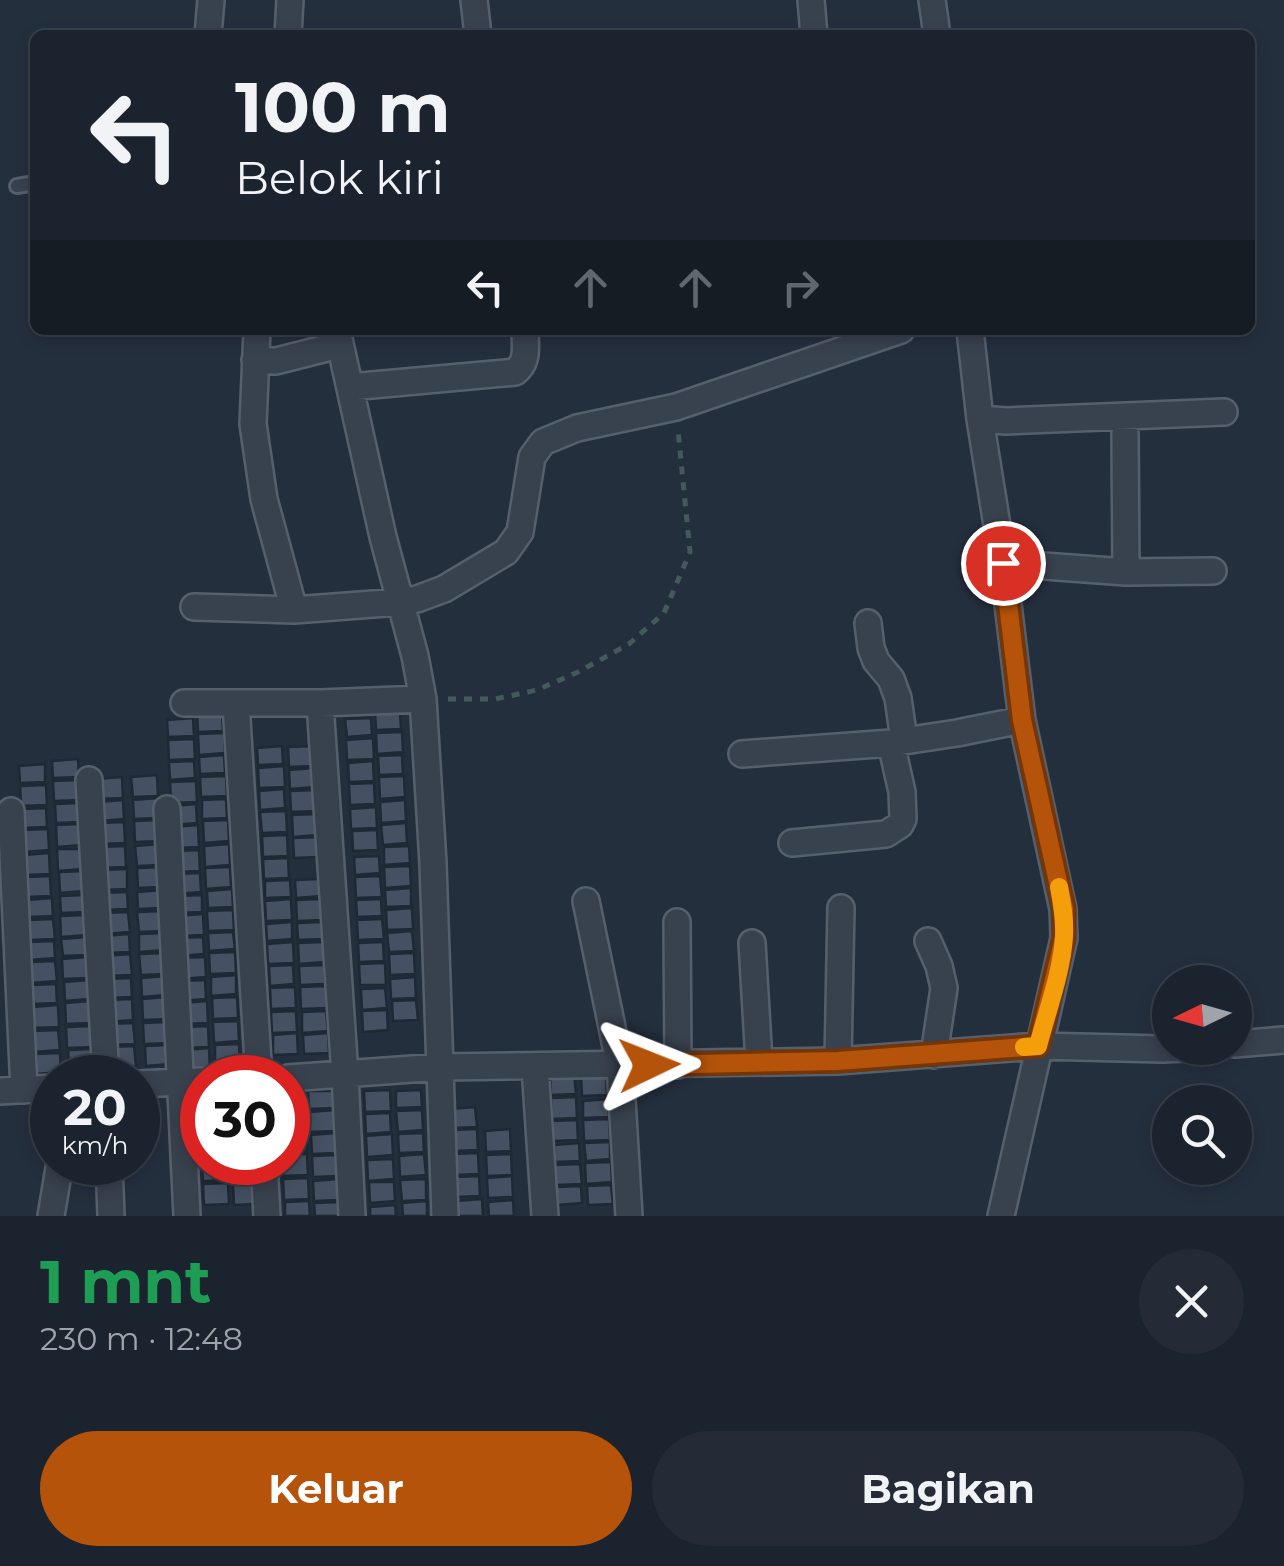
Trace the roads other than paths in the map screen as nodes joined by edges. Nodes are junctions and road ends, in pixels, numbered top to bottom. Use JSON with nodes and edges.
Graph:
{"nodes":[{"id":1,"x":211,"y":0,"type":"edge"},
{"id":2,"x":290,"y":0,"type":"edge"},
{"id":3,"x":474,"y":0,"type":"edge"},
{"id":4,"x":811,"y":0,"type":"edge"},
{"id":5,"x":932,"y":0,"type":"edge"},
{"id":6,"x":208,"y":30,"type":"edge"},
{"id":7,"x":288,"y":30,"type":"edge"},
{"id":8,"x":477,"y":30,"type":"edge"},
{"id":9,"x":814,"y":30,"type":"edge"},
{"id":10,"x":936,"y":30,"type":"edge"},
{"id":11,"x":30,"y":184,"type":"edge"},
{"id":12,"x":17,"y":186,"type":"dead end"},
{"id":13,"x":256,"y":335,"type":"edge"},
{"id":14,"x":525,"y":335,"type":"edge"},
{"id":15,"x":886,"y":335,"type":"edge"},
{"id":16,"x":971,"y":335,"type":"edge"},
{"id":17,"x":338,"y":337,"type":"edge"},
{"id":18,"x":255,"y":360,"type":"junction"},
{"id":19,"x":350,"y":387,"type":"junction"},
{"id":20,"x":1224,"y":412,"type":"dead end"},
{"id":21,"x":980,"y":419,"type":"junction"},
{"id":22,"x":1125,"y":434,"type":"dead end"},
{"id":23,"x":1003,"y":563,"type":"junction"},
{"id":24,"x":1126,"y":572,"type":"junction"},
{"id":25,"x":1213,"y":572,"type":"dead end"},
{"id":26,"x":400,"y":602,"type":"junction"},
{"id":27,"x":194,"y":607,"type":"dead end"},
{"id":28,"x":294,"y":610,"type":"junction"},
{"id":29,"x":868,"y":623,"type":"dead end"},
{"id":30,"x":422,"y":699,"type":"junction"},
{"id":31,"x":320,"y":702,"type":"junction"},
{"id":32,"x":184,"y":703,"type":"dead end"},
{"id":33,"x":236,"y":703,"type":"junction"},
{"id":34,"x":1022,"y":720,"type":"junction"},
{"id":35,"x":897,"y":741,"type":"junction"},
{"id":36,"x":742,"y":754,"type":"dead end"},
{"id":37,"x":89,"y":780,"type":"dead end"},
{"id":38,"x":167,"y":809,"type":"dead end"},
{"id":39,"x":11,"y":811,"type":"dead end"},
{"id":40,"x":792,"y":843,"type":"dead end"},
{"id":41,"x":586,"y":901,"type":"dead end"},
{"id":42,"x":841,"y":908,"type":"dead end"},
{"id":43,"x":677,"y":922,"type":"dead end"},
{"id":44,"x":928,"y":941,"type":"dead end"},
{"id":45,"x":752,"y":943,"type":"dead end"},
{"id":46,"x":1284,"y":1040,"type":"edge"},
{"id":47,"x":1252,"y":1043,"type":"edge"},
{"id":48,"x":1038,"y":1046,"type":"junction"},
{"id":49,"x":1152,"y":1049,"type":"edge"},
{"id":50,"x":934,"y":1054,"type":"junction"},
{"id":51,"x":105,"y":1055,"type":"edge"},
{"id":52,"x":189,"y":1055,"type":"edge"},
{"id":53,"x":258,"y":1055,"type":"edge"},
{"id":54,"x":838,"y":1061,"type":"junction"},
{"id":55,"x":759,"y":1062,"type":"junction"},
{"id":56,"x":678,"y":1064,"type":"junction"},
{"id":57,"x":620,"y":1066,"type":"junction"},
{"id":58,"x":440,"y":1067,"type":"junction"},
{"id":59,"x":535,"y":1067,"type":"junction"},
{"id":60,"x":345,"y":1076,"type":"junction"},
{"id":61,"x":310,"y":1077,"type":"edge"},
{"id":62,"x":12,"y":1091,"type":"edge"},
{"id":63,"x":56,"y":1185,"type":"edge"},
{"id":64,"x":110,"y":1185,"type":"edge"},
{"id":65,"x":188,"y":1185,"type":"edge"},
{"id":66,"x":266,"y":1185,"type":"edge"},
{"id":67,"x":51,"y":1216,"type":"edge"},
{"id":68,"x":111,"y":1216,"type":"edge"},
{"id":69,"x":187,"y":1216,"type":"edge"},
{"id":70,"x":268,"y":1216,"type":"edge"},
{"id":71,"x":352,"y":1216,"type":"edge"},
{"id":72,"x":446,"y":1216,"type":"edge"},
{"id":73,"x":545,"y":1216,"type":"edge"},
{"id":74,"x":629,"y":1216,"type":"edge"},
{"id":75,"x":1001,"y":1216,"type":"edge"}],
"edges":[{"from":1,"to":6,"type":"street"},
{"from":2,"to":7,"type":"street"},
{"from":3,"to":8,"type":"street"},
{"from":4,"to":9,"type":"street"},
{"from":5,"to":10,"type":"street"},
{"from":11,"to":12,"type":"lane"},
{"from":13,"to":18,"type":"street"},
{"from":14,"to":19,"type":"street"},
{"from":15,"to":26,"type":"street"},
{"from":16,"to":21,"type":"street"},
{"from":17,"to":18,"type":"street"},
{"from":17,"to":19,"type":"street"},
{"from":18,"to":28,"type":"street"},
{"from":19,"to":26,"type":"street"},
{"from":20,"to":21,"type":"street"},
{"from":21,"to":23,"type":"street"},
{"from":22,"to":24,"type":"street"},
{"from":23,"to":24,"type":"street"},
{"from":23,"to":34,"type":"street"},
{"from":24,"to":25,"type":"street"},
{"from":26,"to":28,"type":"street"},
{"from":26,"to":30,"type":"street"},
{"from":27,"to":28,"type":"street"},
{"from":29,"to":35,"type":"street"},
{"from":30,"to":31,"type":"street"},
{"from":30,"to":58,"type":"street"},
{"from":31,"to":33,"type":"street"},
{"from":31,"to":60,"type":"street"},
{"from":32,"to":33,"type":"street"},
{"from":33,"to":53,"type":"street"},
{"from":34,"to":35,"type":"street"},
{"from":34,"to":48,"type":"street"},
{"from":35,"to":36,"type":"street"},
{"from":35,"to":40,"type":"street"},
{"from":37,"to":51,"type":"street"},
{"from":38,"to":52,"type":"street"},
{"from":39,"to":62,"type":"street"},
{"from":41,"to":57,"type":"street"},
{"from":42,"to":54,"type":"street"},
{"from":43,"to":56,"type":"street"},
{"from":44,"to":50,"type":"street"},
{"from":45,"to":55,"type":"street"},
{"from":46,"to":47,"type":"street"},
{"from":48,"to":49,"type":"street"},
{"from":48,"to":50,"type":"street"},
{"from":48,"to":75,"type":"street"},
{"from":50,"to":54,"type":"street"},
{"from":54,"to":55,"type":"street"},
{"from":55,"to":56,"type":"street"},
{"from":56,"to":57,"type":"street"},
{"from":57,"to":59,"type":"street"},
{"from":57,"to":74,"type":"street"},
{"from":58,"to":59,"type":"street"},
{"from":58,"to":60,"type":"street"},
{"from":58,"to":72,"type":"street"},
{"from":59,"to":73,"type":"street"},
{"from":60,"to":61,"type":"street"},
{"from":60,"to":71,"type":"street"},
{"from":63,"to":67,"type":"street"},
{"from":64,"to":68,"type":"street"},
{"from":65,"to":69,"type":"street"},
{"from":66,"to":70,"type":"street"}]}
